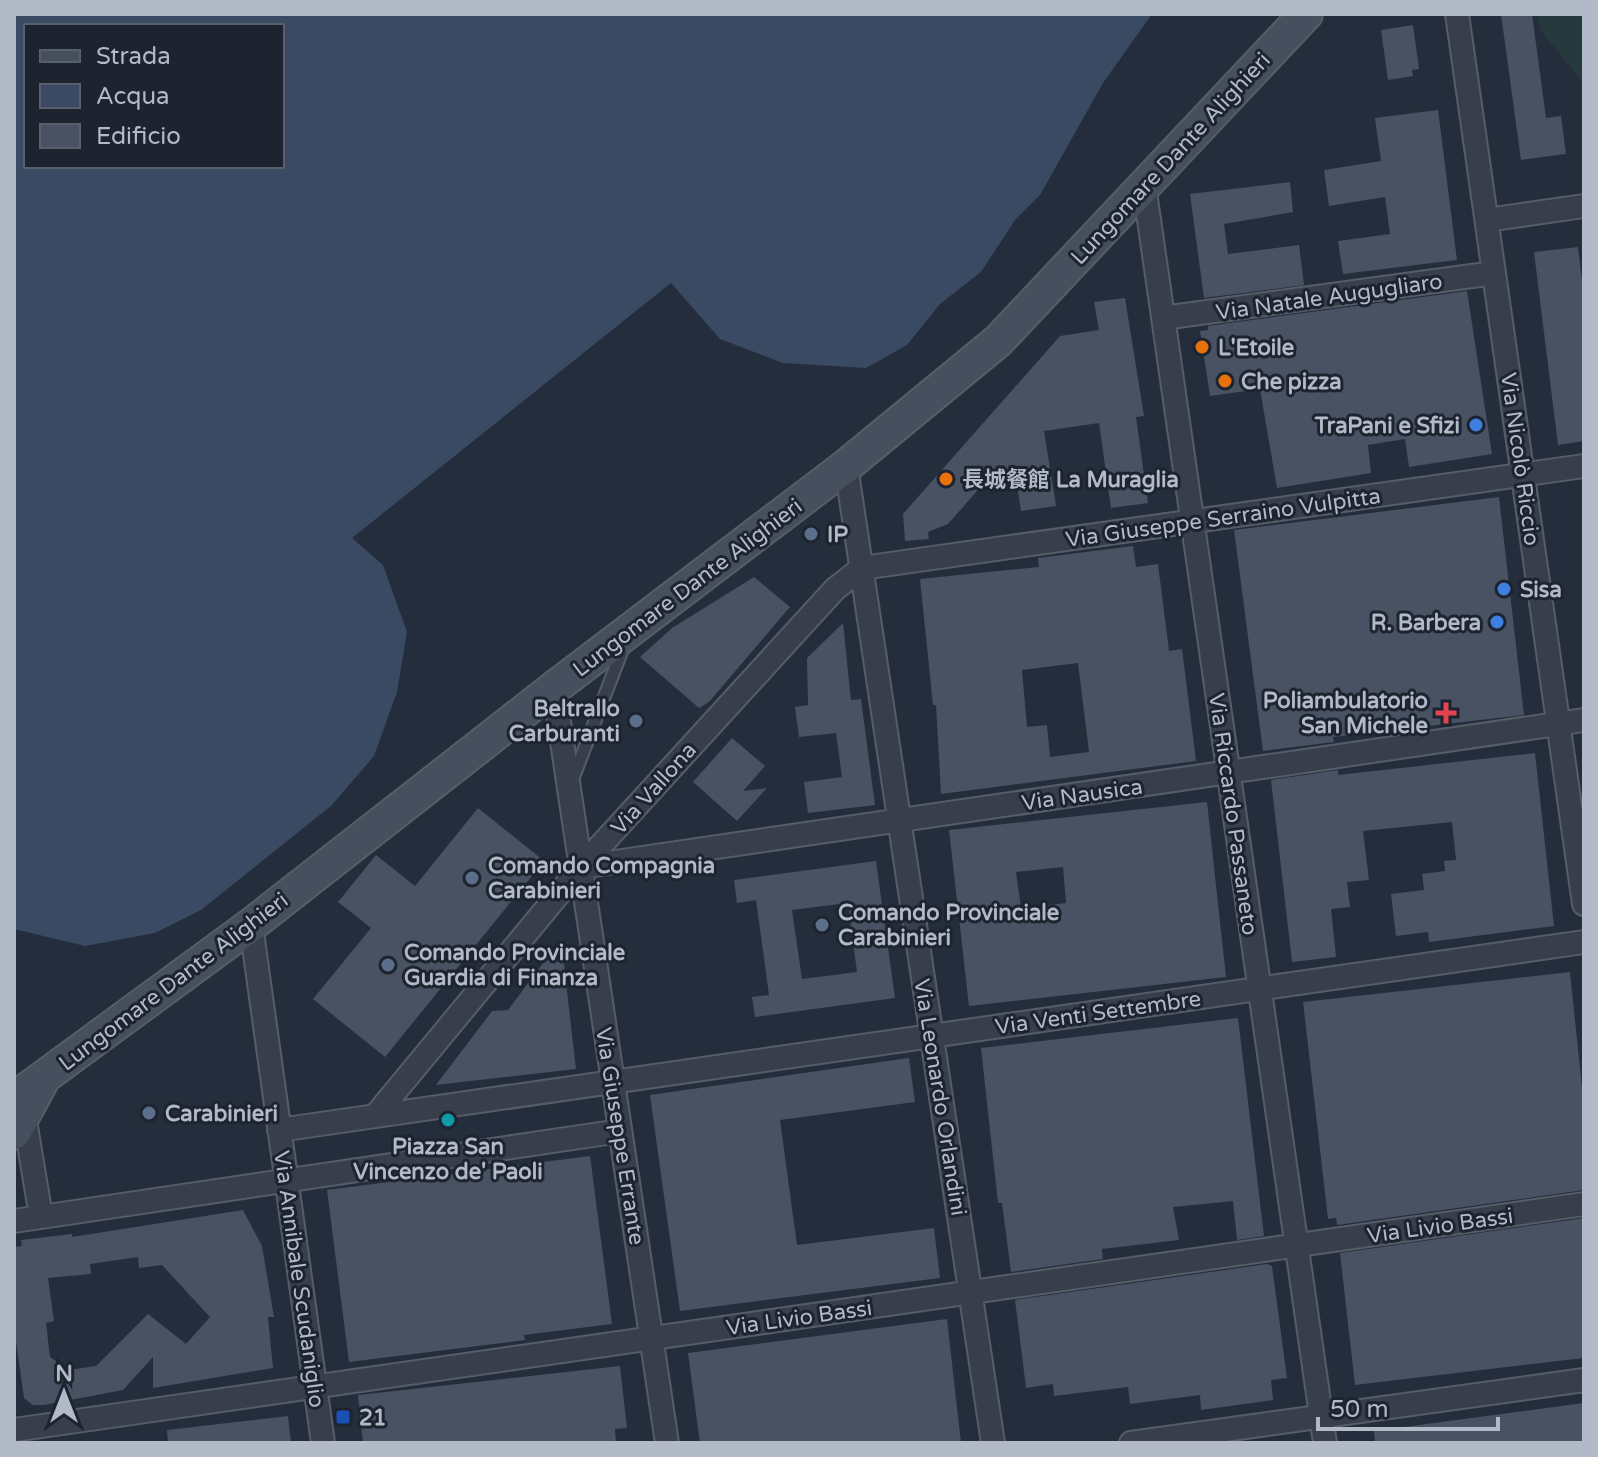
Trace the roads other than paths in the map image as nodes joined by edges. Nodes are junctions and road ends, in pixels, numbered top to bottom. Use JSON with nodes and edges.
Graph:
{"nodes":[{"id":1,"x":1306,"y":14,"type":"edge"},
{"id":2,"x":1457,"y":14,"type":"edge"},
{"id":3,"x":1144,"y":185,"type":"junction"},
{"id":4,"x":1583,"y":211,"type":"edge"},
{"id":5,"x":1487,"y":220,"type":"junction"},
{"id":6,"x":1494,"y":273,"type":"junction"},
{"id":7,"x":1163,"y":318,"type":"junction"},
{"id":8,"x":846,"y":466,"type":"junction"},
{"id":9,"x":1584,"y":466,"type":"edge"},
{"id":10,"x":1523,"y":474,"type":"junction"},
{"id":11,"x":1192,"y":521,"type":"junction"},
{"id":12,"x":862,"y":568,"type":"junction"},
{"id":13,"x":630,"y":630,"type":"junction"},
{"id":14,"x":554,"y":688,"type":"junction"},
{"id":15,"x":1584,"y":720,"type":"edge"},
{"id":16,"x":1558,"y":724,"type":"junction"},
{"id":17,"x":1228,"y":772,"type":"junction"},
{"id":18,"x":569,"y":789,"type":"junction"},
{"id":19,"x":900,"y":820,"type":"junction"},
{"id":20,"x":581,"y":867,"type":"junction"},
{"id":21,"x":1584,"y":904,"type":"edge"},
{"id":22,"x":251,"y":925,"type":"junction"},
{"id":23,"x":1584,"y":942,"type":"edge"},
{"id":24,"x":1259,"y":989,"type":"junction"},
{"id":25,"x":932,"y":1036,"type":"junction"},
{"id":26,"x":613,"y":1081,"type":"junction"},
{"id":27,"x":17,"y":1115,"type":"edge"},
{"id":28,"x":375,"y":1116,"type":"junction"},
{"id":29,"x":279,"y":1130,"type":"junction"},
{"id":30,"x":620,"y":1131,"type":"junction"},
{"id":31,"x":287,"y":1181,"type":"junction"},
{"id":32,"x":1584,"y":1204,"type":"edge"},
{"id":33,"x":41,"y":1217,"type":"junction"},
{"id":34,"x":14,"y":1221,"type":"edge"},
{"id":35,"x":1296,"y":1246,"type":"junction"},
{"id":36,"x":971,"y":1293,"type":"junction"},
{"id":37,"x":651,"y":1339,"type":"junction"},
{"id":38,"x":1584,"y":1380,"type":"edge"},
{"id":39,"x":315,"y":1387,"type":"junction"},
{"id":40,"x":1321,"y":1417,"type":"junction"},
{"id":41,"x":14,"y":1430,"type":"edge"},
{"id":42,"x":323,"y":1443,"type":"edge"},
{"id":43,"x":667,"y":1443,"type":"edge"},
{"id":44,"x":993,"y":1443,"type":"edge"},
{"id":45,"x":1131,"y":1443,"type":"edge"},
{"id":46,"x":1325,"y":1443,"type":"edge"}],
"edges":[{"from":1,"to":3,"type":"main road","name":"Lungomare Dante Alighieri"},
{"from":2,"to":5,"type":"street","name":"Via Nicolò Riccio"},
{"from":3,"to":7,"type":"street","name":"Via Riccardo Passaneto"},
{"from":3,"to":8,"type":"main road","name":"Lungomare Dante Alighieri"},
{"from":4,"to":5,"type":"street"},
{"from":5,"to":6,"type":"street","name":"Via Nicolò Riccio"},
{"from":6,"to":7,"type":"street","name":"Via Natale Augugliaro"},
{"from":6,"to":10,"type":"street","name":"Via Nicolò Riccio"},
{"from":7,"to":11,"type":"street","name":"Via Riccardo Passaneto"},
{"from":8,"to":12,"type":"street","name":"Via Leonardo Orlandini"},
{"from":8,"to":13,"type":"main road","name":"Lungomare Dante Alighieri"},
{"from":9,"to":10,"type":"street","name":"Via Giuseppe Serraino Vulpitta"},
{"from":10,"to":11,"type":"street","name":"Via Giuseppe Serraino Vulpitta"},
{"from":10,"to":16,"type":"street","name":"Via Nicolò Riccio"},
{"from":11,"to":12,"type":"street","name":"Via Giuseppe Serraino Vulpitta"},
{"from":11,"to":17,"type":"street","name":"Via Riccardo Passaneto"},
{"from":12,"to":19,"type":"street","name":"Via Leonardo Orlandini"},
{"from":12,"to":20,"type":"street","name":"Via Vallona"},
{"from":13,"to":14,"type":"main road","name":"Lungomare Dante Alighieri"},
{"from":13,"to":18,"type":"lane"},
{"from":14,"to":18,"type":"street","name":"Via Giuseppe Errante"},
{"from":14,"to":22,"type":"main road","name":"Lungomare Dante Alighieri"},
{"from":15,"to":16,"type":"street","name":"Via Nausica"},
{"from":16,"to":17,"type":"street","name":"Via Nausica"},
{"from":16,"to":21,"type":"street","name":"Via Nicolò Riccio"},
{"from":17,"to":19,"type":"street","name":"Via Nausica"},
{"from":17,"to":24,"type":"street","name":"Via Riccardo Passaneto"},
{"from":18,"to":20,"type":"street","name":"Via Giuseppe Errante"},
{"from":19,"to":20,"type":"street","name":"Via Nausica"},
{"from":19,"to":25,"type":"street","name":"Via Leonardo Orlandini"},
{"from":20,"to":26,"type":"street","name":"Via Giuseppe Errante"},
{"from":20,"to":28,"type":"street","name":"Via Vallona"},
{"from":22,"to":27,"type":"main road","name":"Lungomare Dante Alighieri"},
{"from":22,"to":29,"type":"street","name":"Via Annibale Scudaniglio"},
{"from":23,"to":24,"type":"street","name":"Via Venti Settembre"},
{"from":24,"to":25,"type":"street","name":"Via Venti Settembre"},
{"from":24,"to":35,"type":"street","name":"Via Riccardo Passaneto"},
{"from":25,"to":26,"type":"street","name":"Via Venti Settembre"},
{"from":25,"to":36,"type":"street","name":"Via Leonardo Orlandini"},
{"from":26,"to":28,"type":"street","name":"Via Venti Settembre"},
{"from":26,"to":30,"type":"street","name":"Via Giuseppe Errante"},
{"from":27,"to":33,"type":"street"},
{"from":28,"to":29,"type":"street","name":"Via Venti Settembre"},
{"from":29,"to":31,"type":"street","name":"Via Annibale Scudaniglio"},
{"from":30,"to":31,"type":"street"},
{"from":30,"to":37,"type":"street","name":"Via Giuseppe Errante"},
{"from":31,"to":33,"type":"street"},
{"from":31,"to":39,"type":"street","name":"Via Annibale Scudaniglio"},
{"from":32,"to":35,"type":"street","name":"Via Livio Bassi"},
{"from":33,"to":34,"type":"street"},
{"from":35,"to":36,"type":"street","name":"Via Livio Bassi"},
{"from":35,"to":40,"type":"street","name":"Via Riccardo Passaneto"},
{"from":36,"to":37,"type":"street","name":"Via Livio Bassi"},
{"from":36,"to":44,"type":"street","name":"Via Leonardo Orlandini"},
{"from":37,"to":39,"type":"street","name":"Via Livio Bassi"},
{"from":37,"to":43,"type":"street","name":"Via Giuseppe Errante"},
{"from":38,"to":40,"type":"street"},
{"from":39,"to":41,"type":"street","name":"Via Livio Bassi"},
{"from":39,"to":42,"type":"street","name":"Via Annibale Scudaniglio"},
{"from":40,"to":45,"type":"street"},
{"from":40,"to":46,"type":"street","name":"Via Riccardo Passaneto"}]}
